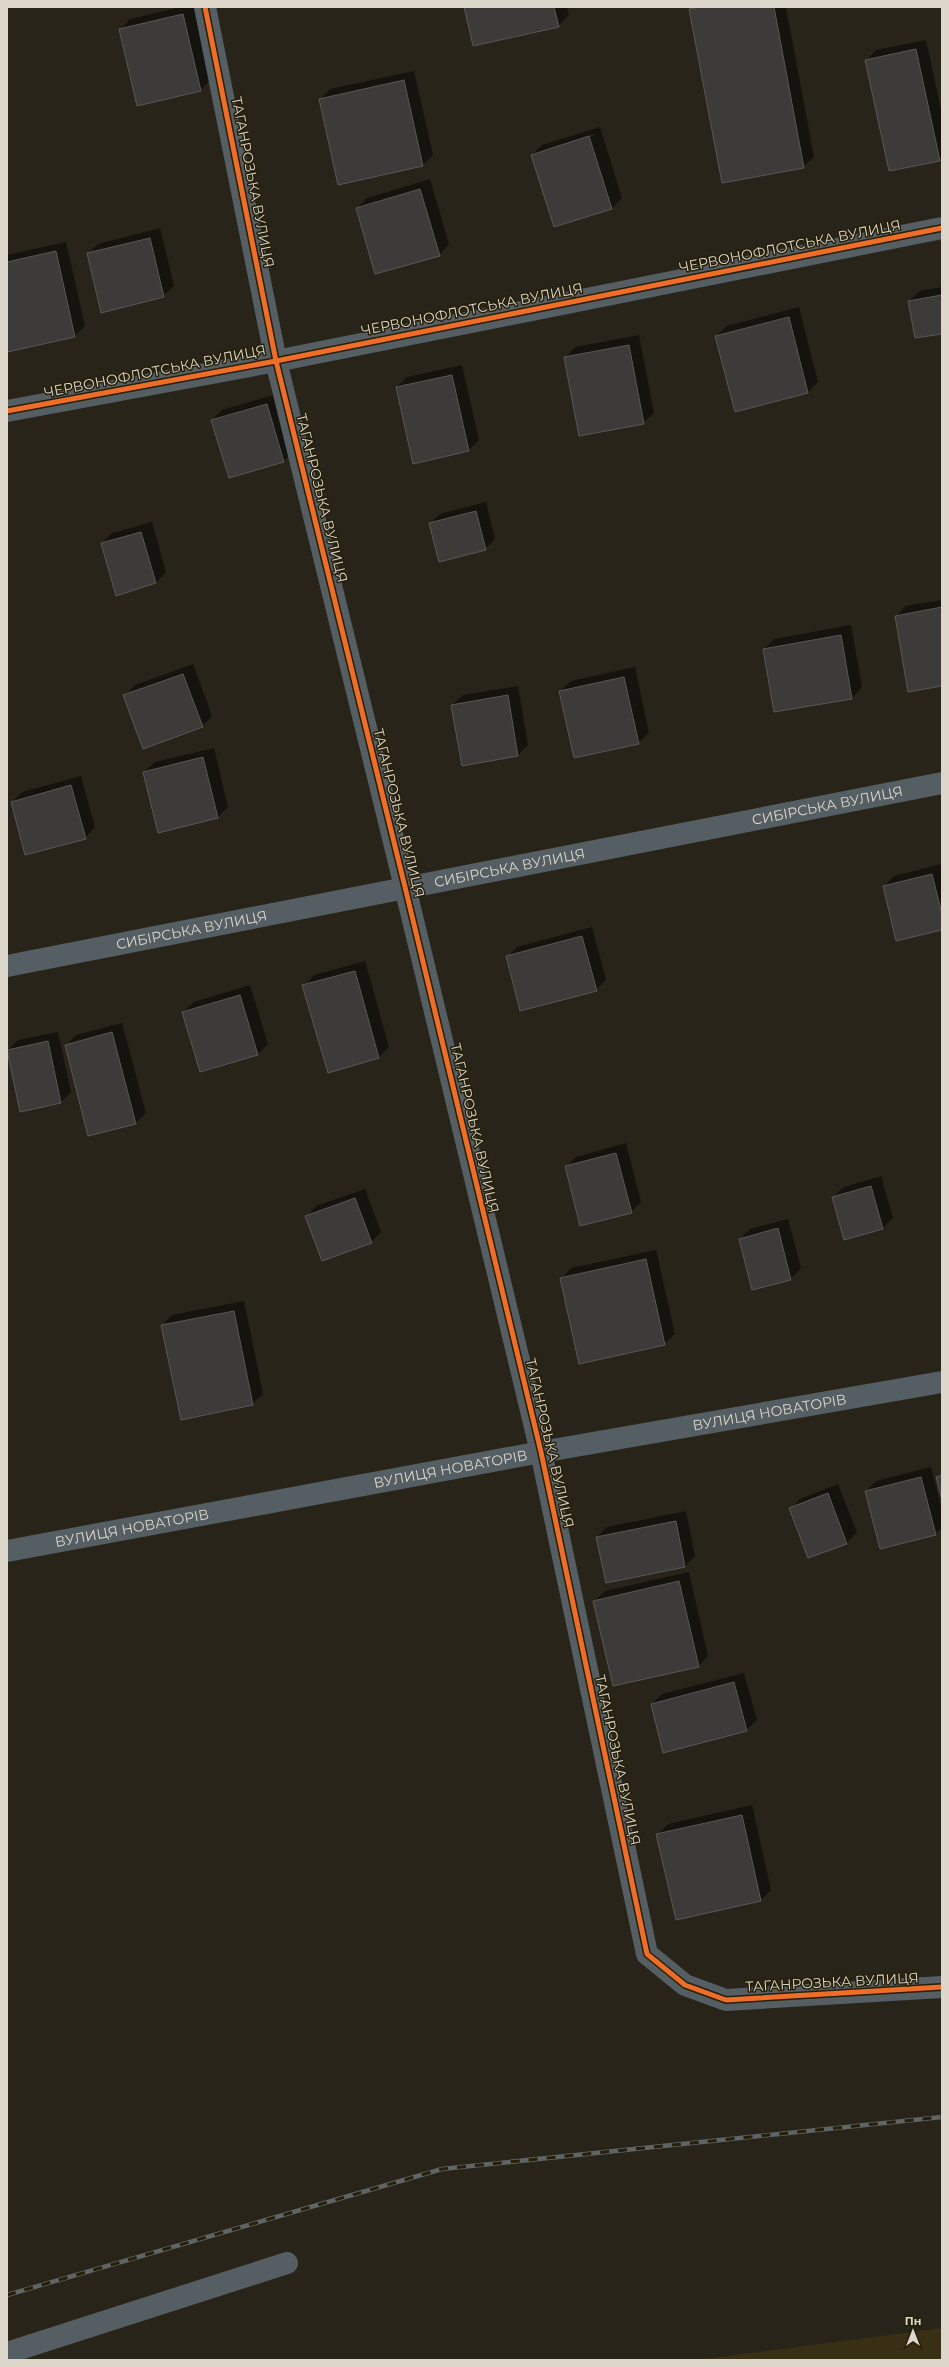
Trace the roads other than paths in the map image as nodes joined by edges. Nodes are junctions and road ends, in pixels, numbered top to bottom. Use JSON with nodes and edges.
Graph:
{"nodes":[{"id":1,"x":205,"y":7,"type":"edge"},
{"id":2,"x":942,"y":228,"type":"edge"},
{"id":3,"x":276,"y":360,"type":"junction"},
{"id":4,"x":7,"y":411,"type":"edge"},
{"id":5,"x":942,"y":783,"type":"edge"},
{"id":6,"x":406,"y":887,"type":"junction"},
{"id":7,"x":7,"y":966,"type":"edge"},
{"id":8,"x":942,"y":1382,"type":"edge"},
{"id":9,"x":541,"y":1452,"type":"junction"},
{"id":10,"x":7,"y":1551,"type":"edge"},
{"id":11,"x":942,"y":1987,"type":"edge"},
{"id":12,"x":287,"y":2263,"type":"dead end"},
{"id":13,"x":7,"y":2353,"type":"edge"}],
"edges":[{"from":1,"to":3,"type":"street","name":"ТАГАНРОЗЬКА ВУЛИЦЯ"},
{"from":2,"to":3,"type":"street","name":"ЧЕРВОНОФЛОТСЬКА ВУЛИЦЯ"},
{"from":3,"to":4,"type":"street","name":"ЧЕРВОНОФЛОТСЬКА ВУЛИЦЯ"},
{"from":3,"to":6,"type":"street","name":"ТАГАНРОЗЬКА ВУЛИЦЯ"},
{"from":5,"to":6,"type":"street","name":"СИБІРСЬКА ВУЛИЦЯ"},
{"from":6,"to":7,"type":"street","name":"СИБІРСЬКА ВУЛИЦЯ"},
{"from":6,"to":9,"type":"street","name":"ТАГАНРОЗЬКА ВУЛИЦЯ"},
{"from":8,"to":9,"type":"street","name":"ВУЛИЦЯ НОВАТОРІВ"},
{"from":9,"to":10,"type":"street","name":"ВУЛИЦЯ НОВАТОРІВ"},
{"from":9,"to":11,"type":"street","name":"ТАГАНРОЗЬКА ВУЛИЦЯ"},
{"from":12,"to":13,"type":"street"}]}
